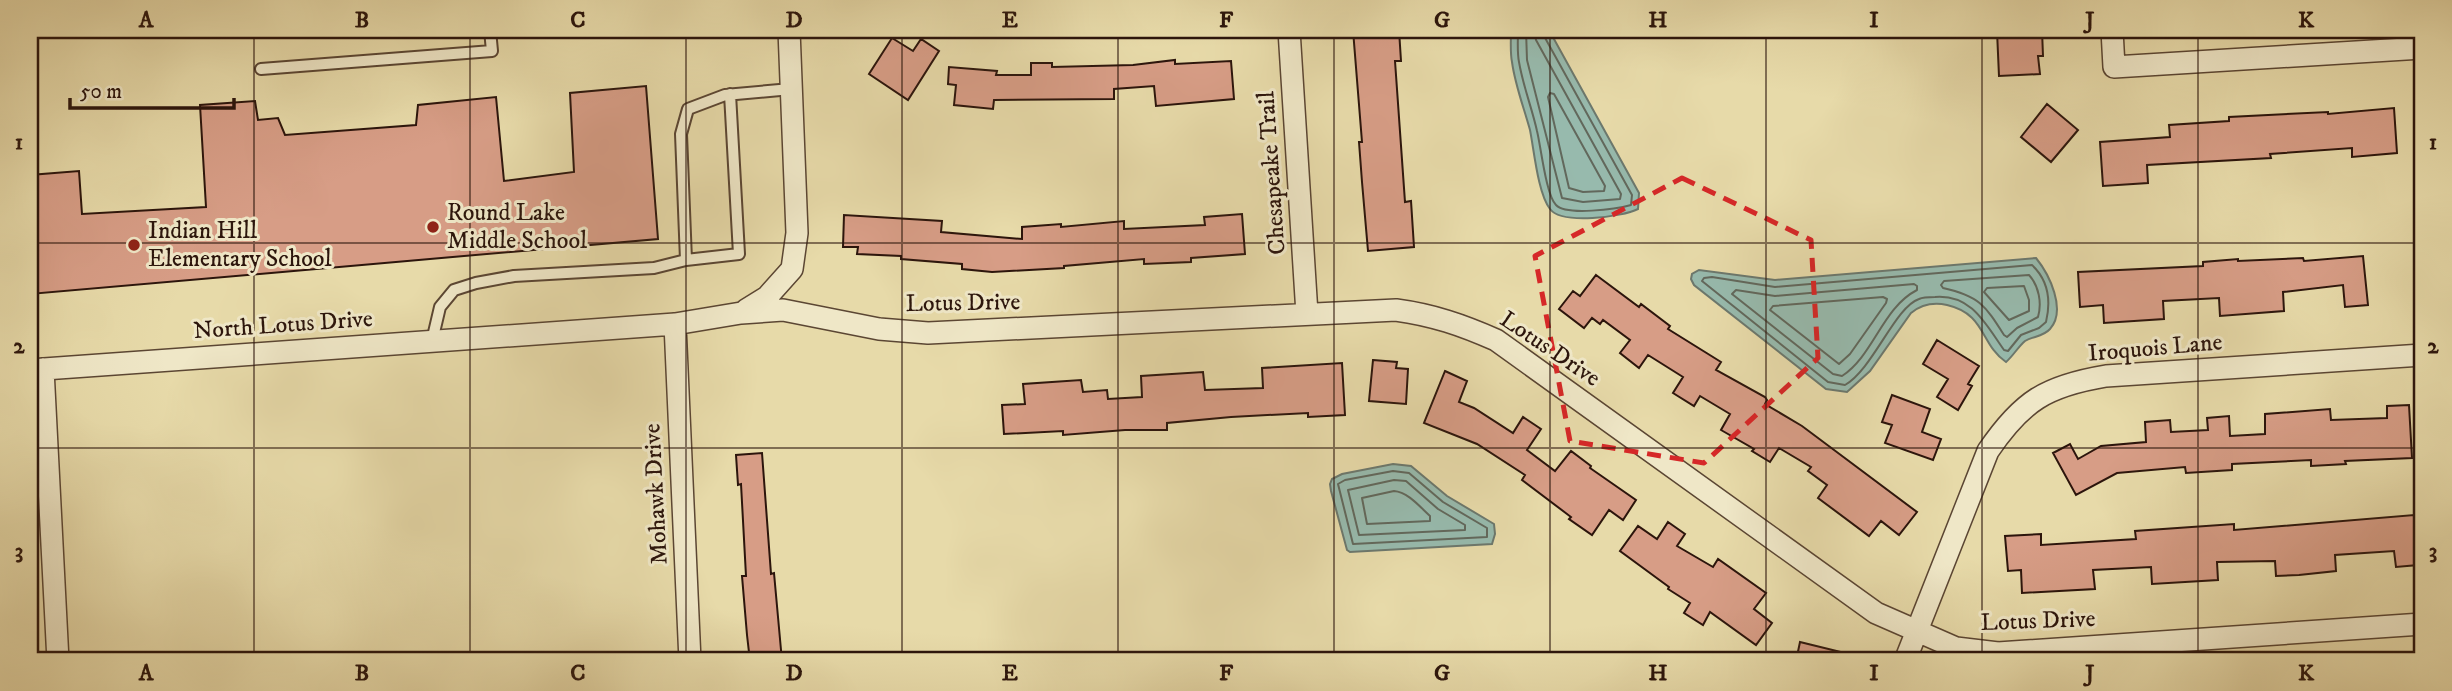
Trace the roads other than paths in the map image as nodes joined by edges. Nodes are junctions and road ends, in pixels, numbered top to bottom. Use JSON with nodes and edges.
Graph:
{"nodes":[{"id":1,"x":491,"y":30,"type":"edge"},
{"id":2,"x":789,"y":30,"type":"edge"},
{"id":3,"x":1289,"y":30,"type":"edge"},
{"id":4,"x":2112,"y":30,"type":"edge"},
{"id":5,"x":2422,"y":48,"type":"edge"},
{"id":6,"x":261,"y":69,"type":"dead end"},
{"id":7,"x":791,"y":89,"type":"junction"},
{"id":8,"x":730,"y":94,"type":"junction"},
{"id":9,"x":687,"y":260,"type":"junction"},
{"id":10,"x":741,"y":313,"type":"junction"},
{"id":11,"x":1307,"y":314,"type":"junction"},
{"id":12,"x":675,"y":324,"type":"junction"},
{"id":13,"x":541,"y":334,"type":"joint"},
{"id":14,"x":432,"y":341,"type":"junction"},
{"id":15,"x":2422,"y":355,"type":"edge"},
{"id":16,"x":36,"y":369,"type":"edge"},
{"id":17,"x":2422,"y":624,"type":"edge"},
{"id":18,"x":1916,"y":631,"type":"junction"},
{"id":19,"x":58,"y":661,"type":"edge"},
{"id":20,"x":690,"y":661,"type":"edge"},
{"id":21,"x":1905,"y":661,"type":"edge"}],
"edges":[{"from":1,"to":6,"type":"lane"},
{"from":2,"to":7,"type":"street"},
{"from":3,"to":11,"type":"street","name":"Chesapeake Trail"},
{"from":4,"to":5,"type":"street"},
{"from":7,"to":8,"type":"lane"},
{"from":7,"to":10,"type":"street"},
{"from":8,"to":9,"type":"lane"},
{"from":8,"to":9,"type":"lane"},
{"from":9,"to":14,"type":"lane"},
{"from":10,"to":11,"type":"street","name":"Lotus Drive"},
{"from":10,"to":12,"type":"street","name":"Lotus Drive"},
{"from":11,"to":18,"type":"street","name":"Lotus Drive"},
{"from":12,"to":13,"type":"street","name":"Lotus Drive"},
{"from":12,"to":20,"type":"street","name":"Mohawk Drive"},
{"from":13,"to":14,"type":"street","name":"North Lotus Drive"},
{"from":14,"to":16,"type":"street","name":"North Lotus Drive"},
{"from":15,"to":18,"type":"street","name":"Iroquois Lane"},
{"from":16,"to":19,"type":"street"},
{"from":17,"to":18,"type":"street","name":"Lotus Drive"},
{"from":18,"to":21,"type":"street","name":"Iroquois Lane"}]}
